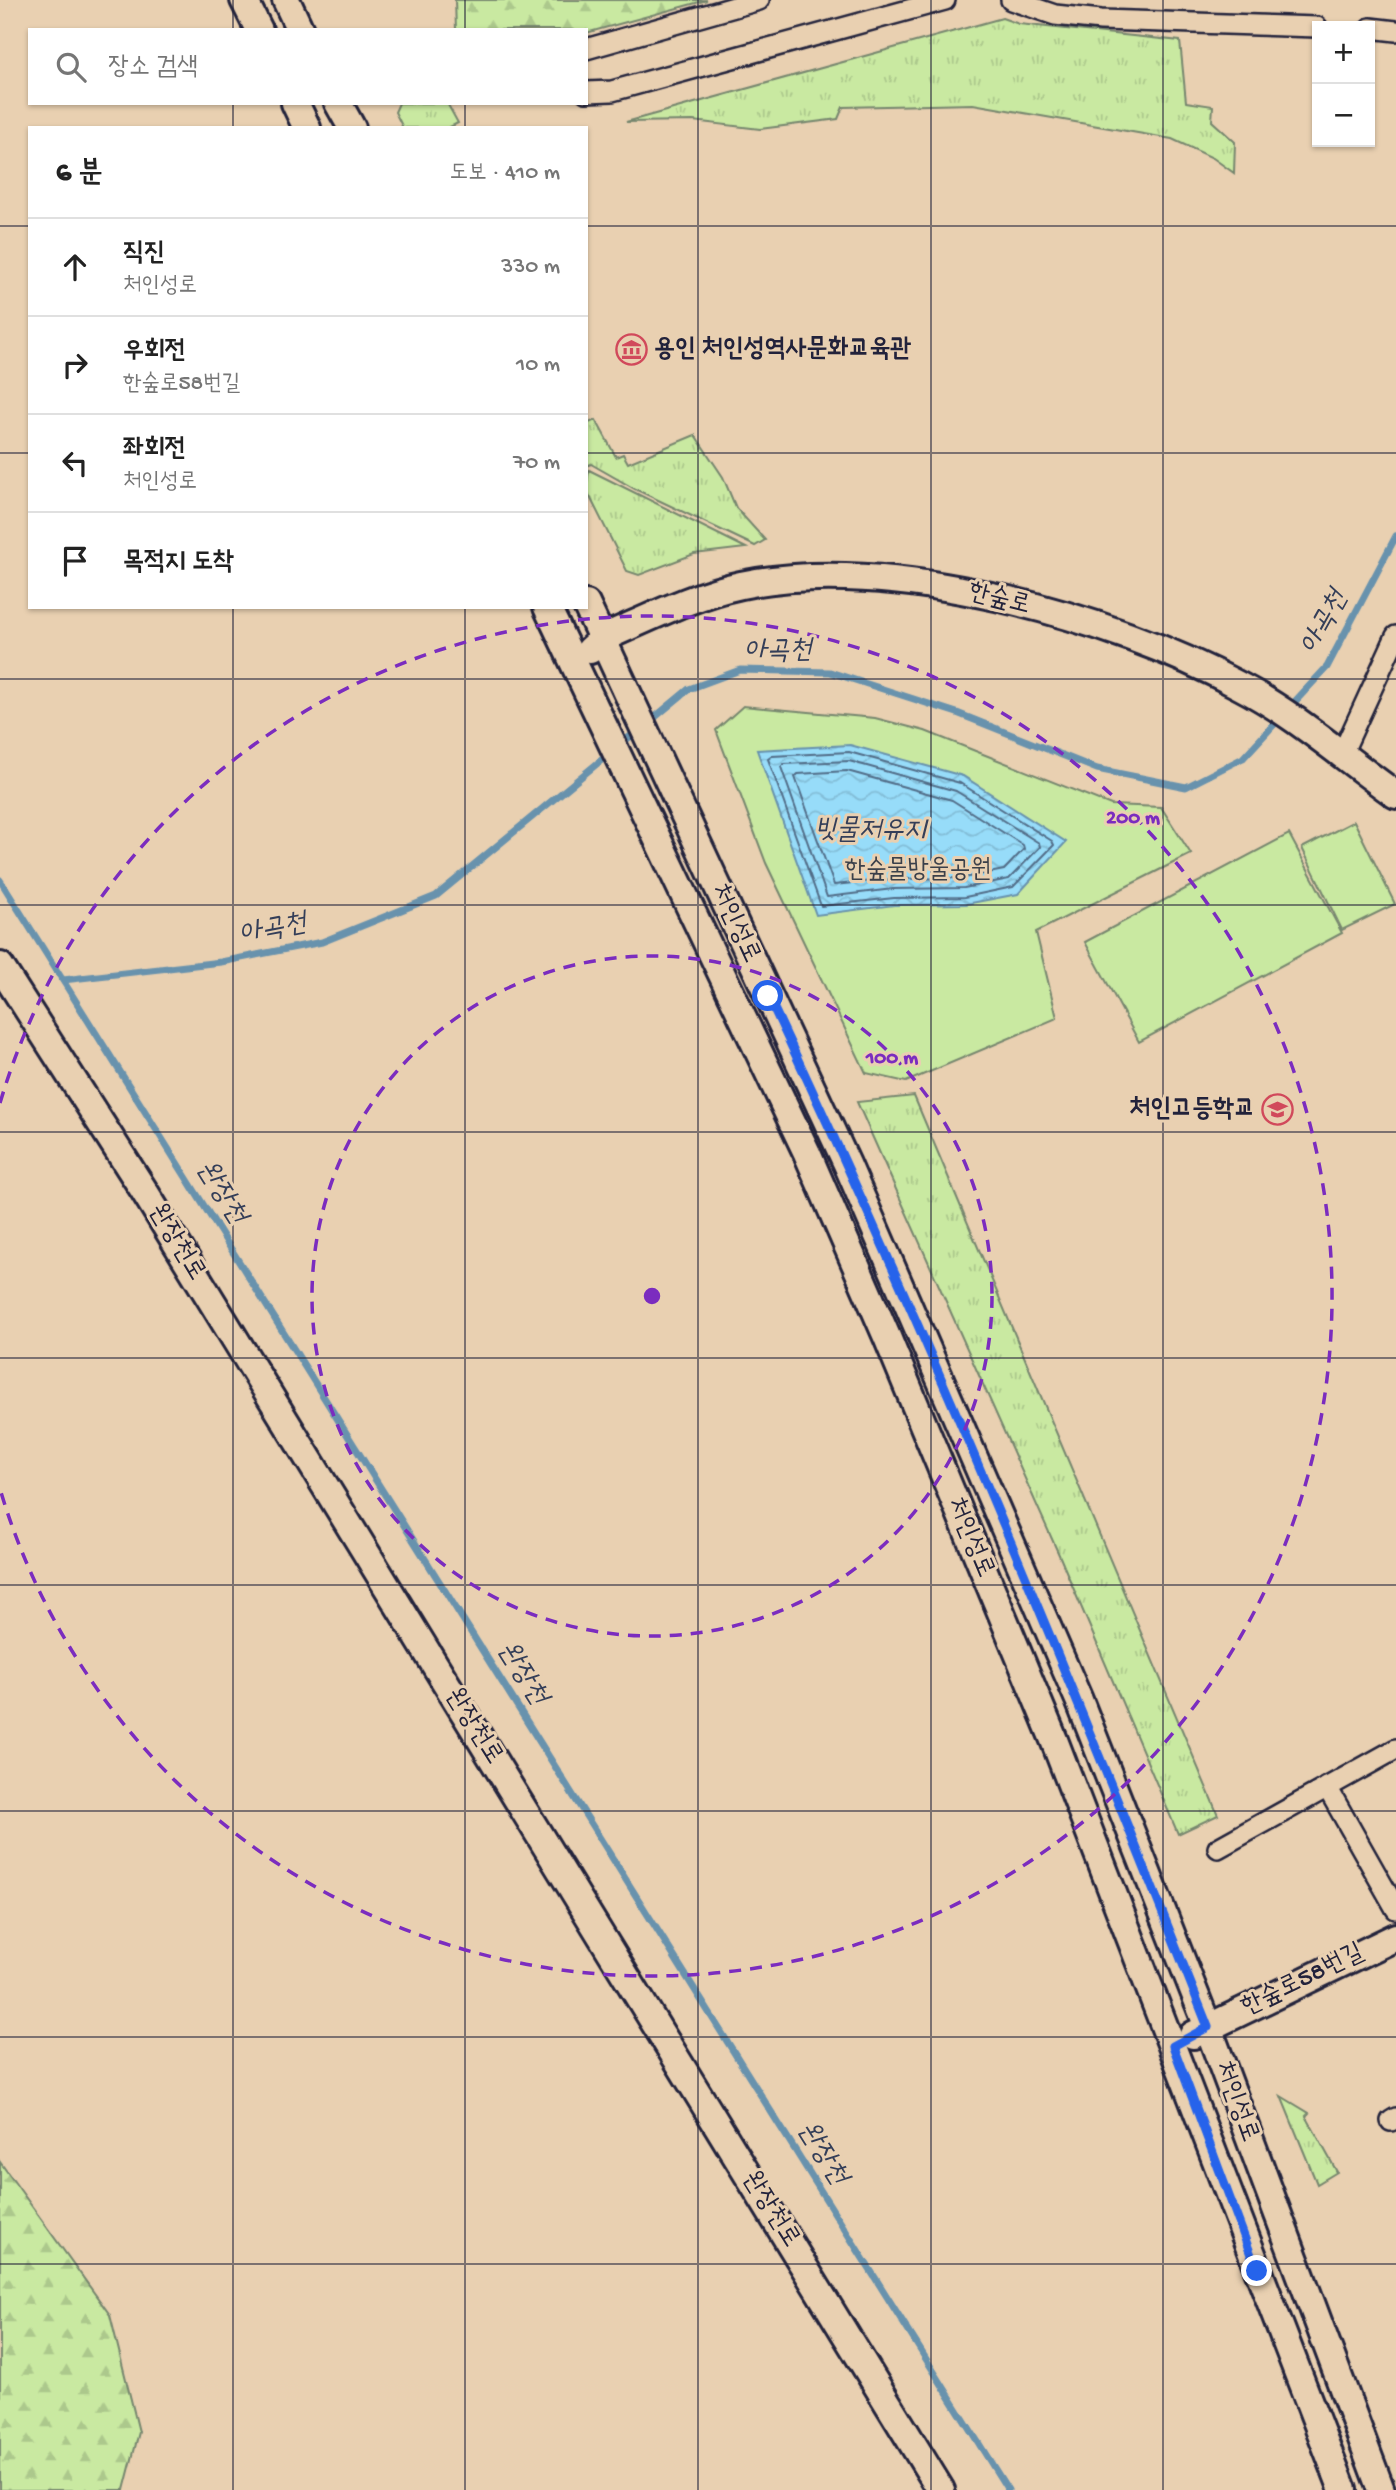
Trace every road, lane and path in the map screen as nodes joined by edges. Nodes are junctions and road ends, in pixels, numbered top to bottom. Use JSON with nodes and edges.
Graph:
{"nodes":[{"id":1,"x":244,"y":0,"type":"edge"},
{"id":2,"x":286,"y":0,"type":"edge"},
{"id":3,"x":759,"y":0,"type":"edge"},
{"id":4,"x":945,"y":0,"type":"edge"},
{"id":5,"x":1011,"y":0,"type":"edge"},
{"id":6,"x":1312,"y":27,"type":"edge"},
{"id":7,"x":258,"y":28,"type":"edge"},
{"id":8,"x":299,"y":28,"type":"edge"},
{"id":9,"x":1375,"y":29,"type":"edge"},
{"id":10,"x":1396,"y":31,"type":"edge"},
{"id":11,"x":588,"y":48,"type":"edge"},
{"id":12,"x":588,"y":92,"type":"edge"},
{"id":13,"x":296,"y":105,"type":"edge"},
{"id":14,"x":339,"y":105,"type":"edge"},
{"id":15,"x":306,"y":126,"type":"edge"},
{"id":16,"x":351,"y":126,"type":"edge"},
{"id":17,"x":588,"y":608,"type":"edge"},
{"id":18,"x":548,"y":609,"type":"edge"},
{"id":19,"x":1396,"y":636,"type":"edge"},
{"id":20,"x":603,"y":638,"type":"junction"},
{"id":21,"x":575,"y":665,"type":"junction"},
{"id":22,"x":1342,"y":756,"type":"junction"},
{"id":23,"x":1396,"y":795,"type":"edge"},
{"id":24,"x":0,"y":966,"type":"edge"},
{"id":25,"x":1396,"y":1749,"type":"edge"},
{"id":26,"x":1327,"y":1787,"type":"junction"},
{"id":27,"x":1219,"y":1848,"type":"dead end"},
{"id":28,"x":1396,"y":1909,"type":"edge"},
{"id":29,"x":1396,"y":1937,"type":"edge"},
{"id":30,"x":1208,"y":2027,"type":"junction"},
{"id":31,"x":1173,"y":2046,"type":"junction"},
{"id":32,"x":941,"y":2490,"type":"edge"},
{"id":33,"x":1343,"y":2490,"type":"edge"},
{"id":34,"x":1381,"y":2490,"type":"edge"}],
"edges":[{"from":1,"to":7,"type":"main road"},
{"from":2,"to":8,"type":"main road"},
{"from":3,"to":11,"type":"street"},
{"from":4,"to":12,"type":"street"},
{"from":5,"to":6,"type":"street"},
{"from":9,"to":10,"type":"street"},
{"from":13,"to":15,"type":"main road"},
{"from":14,"to":16,"type":"main road"},
{"from":17,"to":20,"type":"main road","name":"처인성로"},
{"from":18,"to":21,"type":"main road","name":"처인성로"},
{"from":19,"to":22,"type":"street"},
{"from":20,"to":21,"type":"main road","name":"한숲로"},
{"from":20,"to":22,"type":"main road","name":"한숲로"},
{"from":20,"to":30,"type":"main road","name":"처인성로"},
{"from":21,"to":31,"type":"main road","name":"처인성로"},
{"from":22,"to":23,"type":"main road","name":"한숲로"},
{"from":24,"to":32,"type":"main road","name":"완장천로"},
{"from":25,"to":26,"type":"street"},
{"from":26,"to":27,"type":"street"},
{"from":26,"to":28,"type":"street"},
{"from":29,"to":30,"type":"main road","name":"한숲로58번길"},
{"from":30,"to":31,"type":"main road","name":"한숲로58번길"},
{"from":30,"to":34,"type":"main road","name":"처인성로"},
{"from":31,"to":33,"type":"main road","name":"처인성로"}]}
